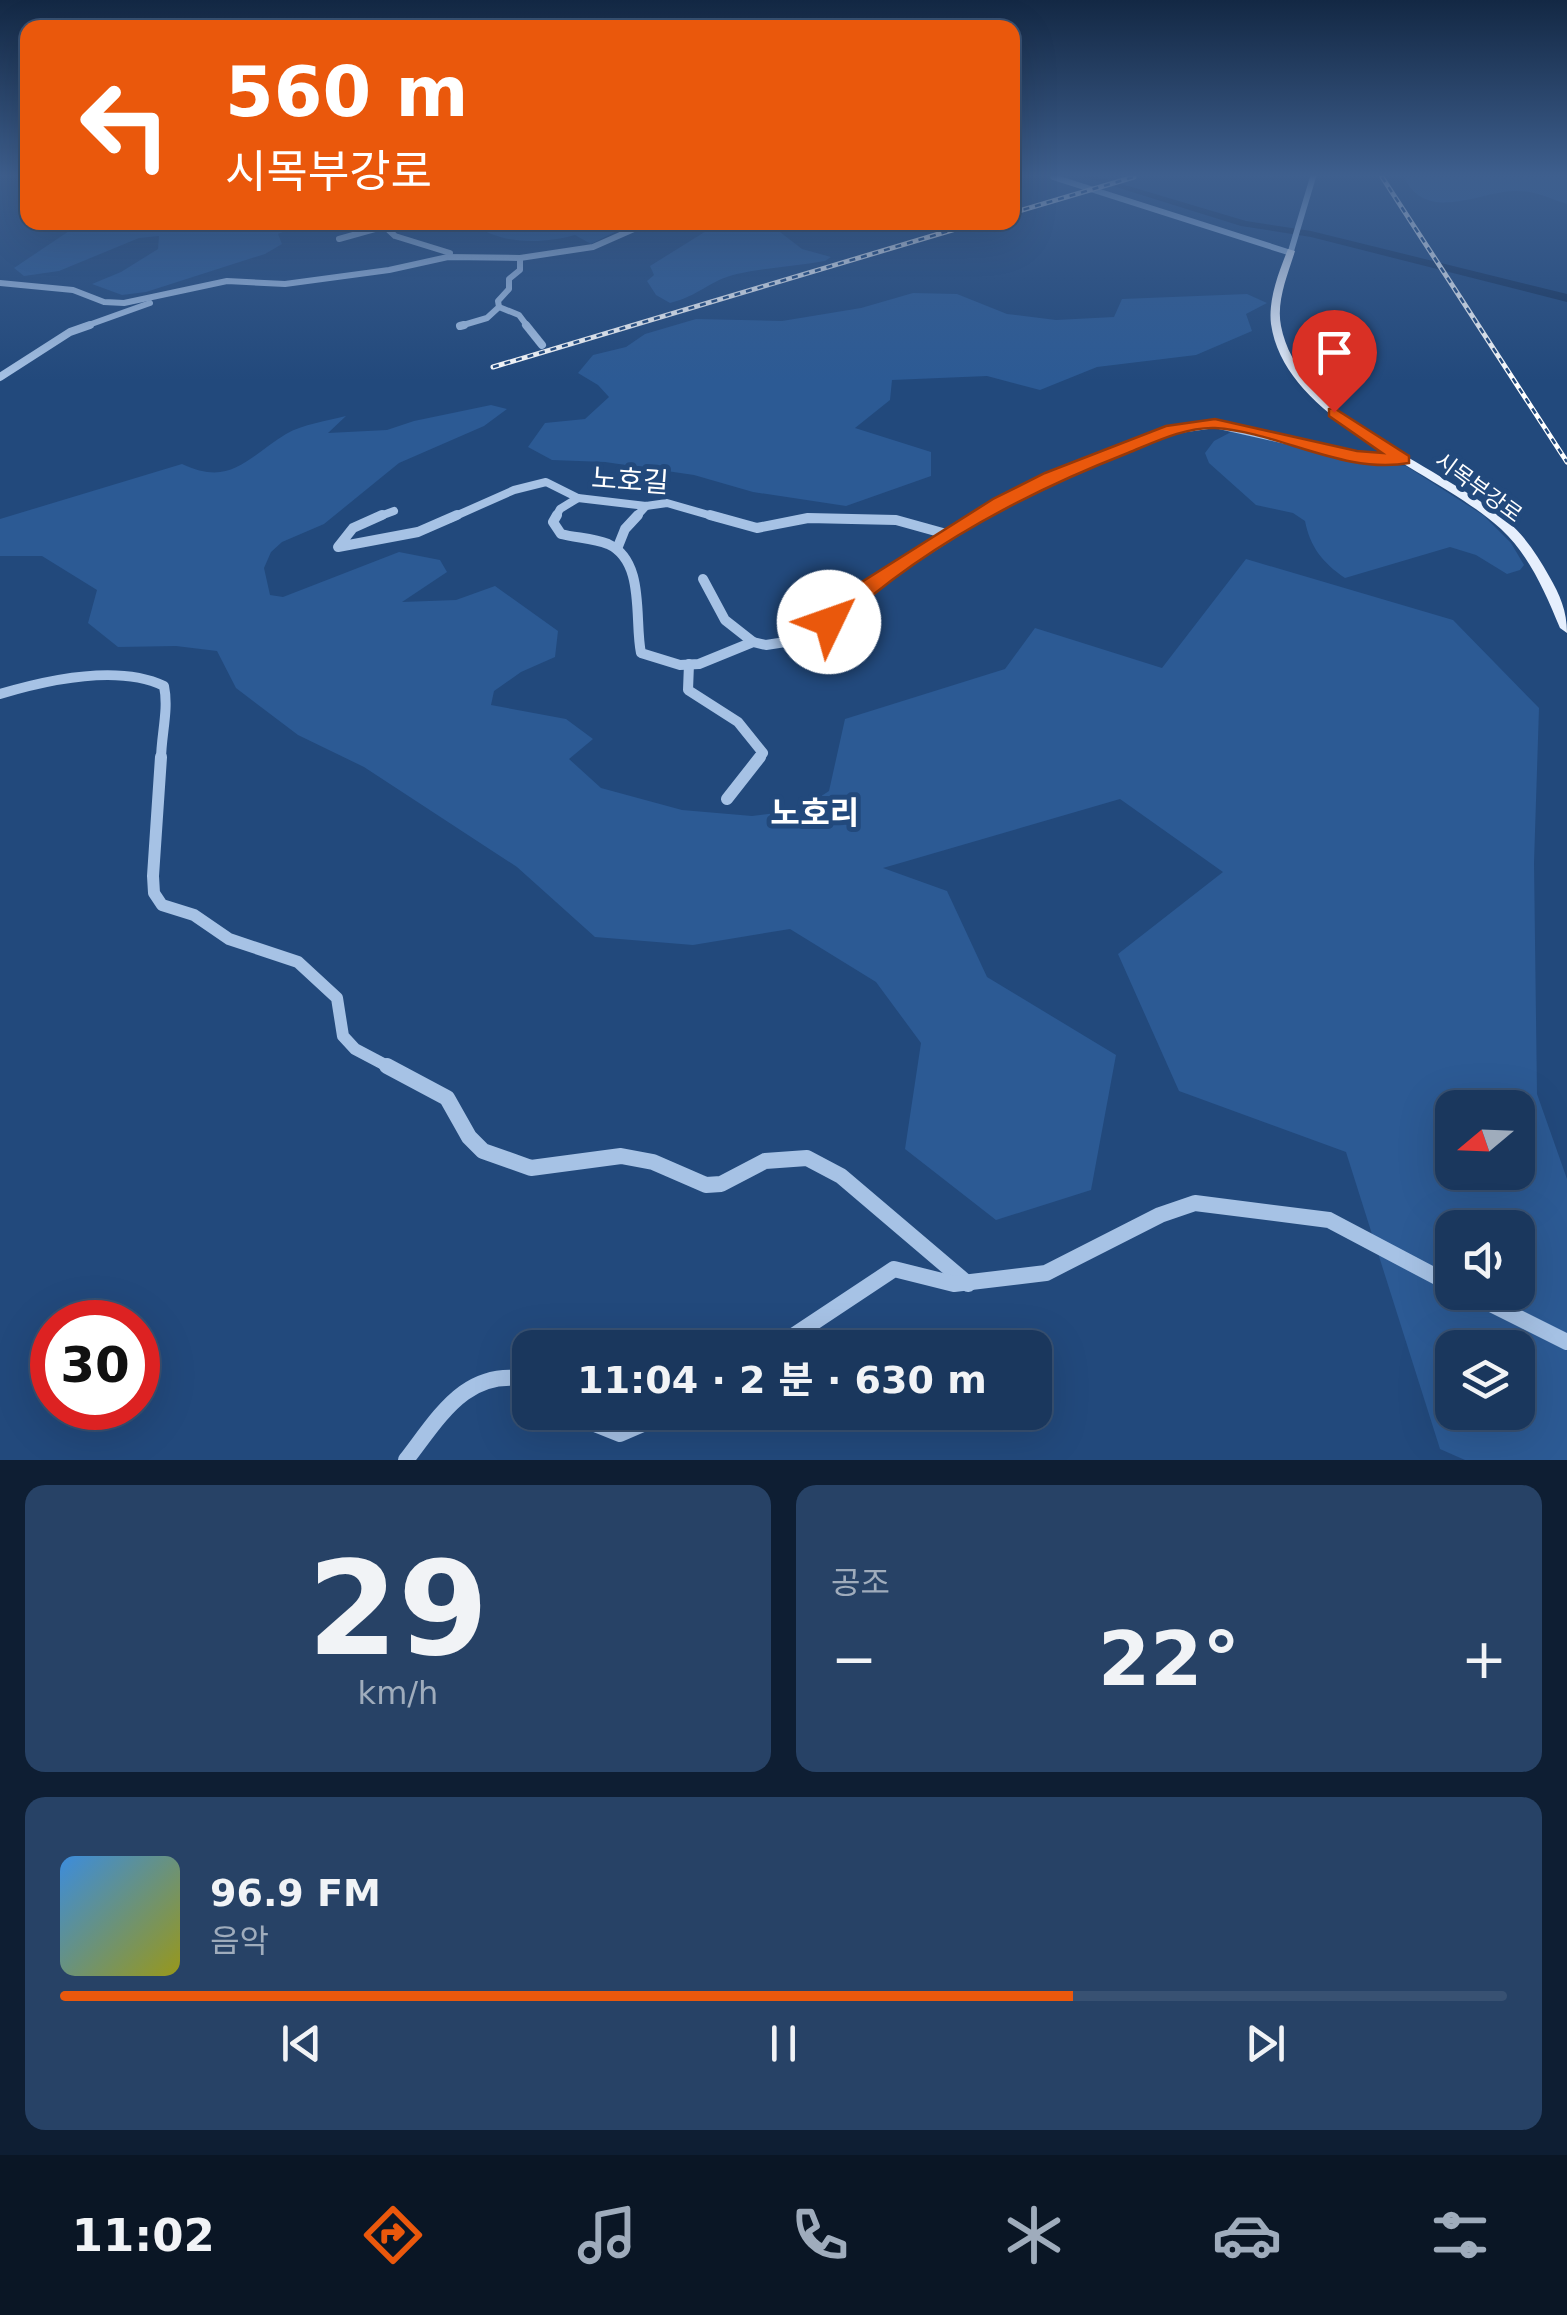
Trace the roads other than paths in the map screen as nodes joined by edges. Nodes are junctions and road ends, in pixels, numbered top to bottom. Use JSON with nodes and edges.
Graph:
{"nodes":[{"id":1,"x":427,"y":245,"type":"edge"},
{"id":2,"x":597,"y":245,"type":"edge"},
{"id":3,"x":1269,"y":245,"type":"edge"},
{"id":4,"x":1293,"y":245,"type":"edge"},
{"id":5,"x":1291,"y":252,"type":"junction"},
{"id":6,"x":464,"y":256,"type":"junction"},
{"id":7,"x":520,"y":258,"type":"junction"},
{"id":8,"x":0,"y":283,"type":"edge"},
{"id":9,"x":167,"y":294,"type":"junction"},
{"id":10,"x":499,"y":307,"type":"junction"},
{"id":11,"x":460,"y":326,"type":"dead end"},
{"id":12,"x":542,"y":345,"type":"dead end"},
{"id":13,"x":0,"y":376,"type":"edge"},
{"id":14,"x":1403,"y":459,"type":"junction"},
{"id":15,"x":578,"y":498,"type":"junction"},
{"id":16,"x":646,"y":506,"type":"junction"},
{"id":17,"x":394,"y":511,"type":"dead end"},
{"id":18,"x":950,"y":536,"type":"junction"},
{"id":19,"x":617,"y":549,"type":"junction"},
{"id":20,"x":702,"y":579,"type":"dead end"},
{"id":21,"x":1567,"y":628,"type":"edge"},
{"id":22,"x":753,"y":642,"type":"junction"},
{"id":23,"x":690,"y":664,"type":"junction"},
{"id":24,"x":0,"y":694,"type":"edge"},
{"id":25,"x":727,"y":799,"type":"dead end"},
{"id":26,"x":1435,"y":1276,"type":"edge"},
{"id":27,"x":968,"y":1284,"type":"junction"},
{"id":28,"x":1503,"y":1310,"type":"edge"},
{"id":29,"x":805,"y":1330,"type":"edge"},
{"id":30,"x":1567,"y":1342,"type":"edge"},
{"id":31,"x":512,"y":1373,"type":"edge"},
{"id":32,"x":406,"y":1460,"type":"edge"}],
"edges":[{"from":1,"to":6,"type":"street"},
{"from":2,"to":7,"type":"street"},
{"from":3,"to":5,"type":"street"},
{"from":4,"to":5,"type":"street"},
{"from":5,"to":14,"type":"main road","name":"시목부강로"},
{"from":6,"to":7,"type":"street"},
{"from":6,"to":9,"type":"street"},
{"from":7,"to":10,"type":"street"},
{"from":8,"to":9,"type":"street"},
{"from":9,"to":13,"type":"street"},
{"from":10,"to":11,"type":"street"},
{"from":10,"to":12,"type":"street"},
{"from":14,"to":18,"type":"street"},
{"from":14,"to":21,"type":"main road","name":"시목부강로"},
{"from":15,"to":16,"type":"street","name":"노호길"},
{"from":15,"to":17,"type":"street"},
{"from":15,"to":19,"type":"street","name":"노호길"},
{"from":16,"to":18,"type":"street","name":"노호길"},
{"from":16,"to":19,"type":"street"},
{"from":18,"to":22,"type":"street"},
{"from":19,"to":23,"type":"street"},
{"from":20,"to":22,"type":"street"},
{"from":22,"to":23,"type":"street"},
{"from":23,"to":25,"type":"street"},
{"from":24,"to":27,"type":"street"},
{"from":26,"to":27,"type":"street"},
{"from":27,"to":29,"type":"street"},
{"from":28,"to":30,"type":"street"},
{"from":31,"to":32,"type":"street"}]}
